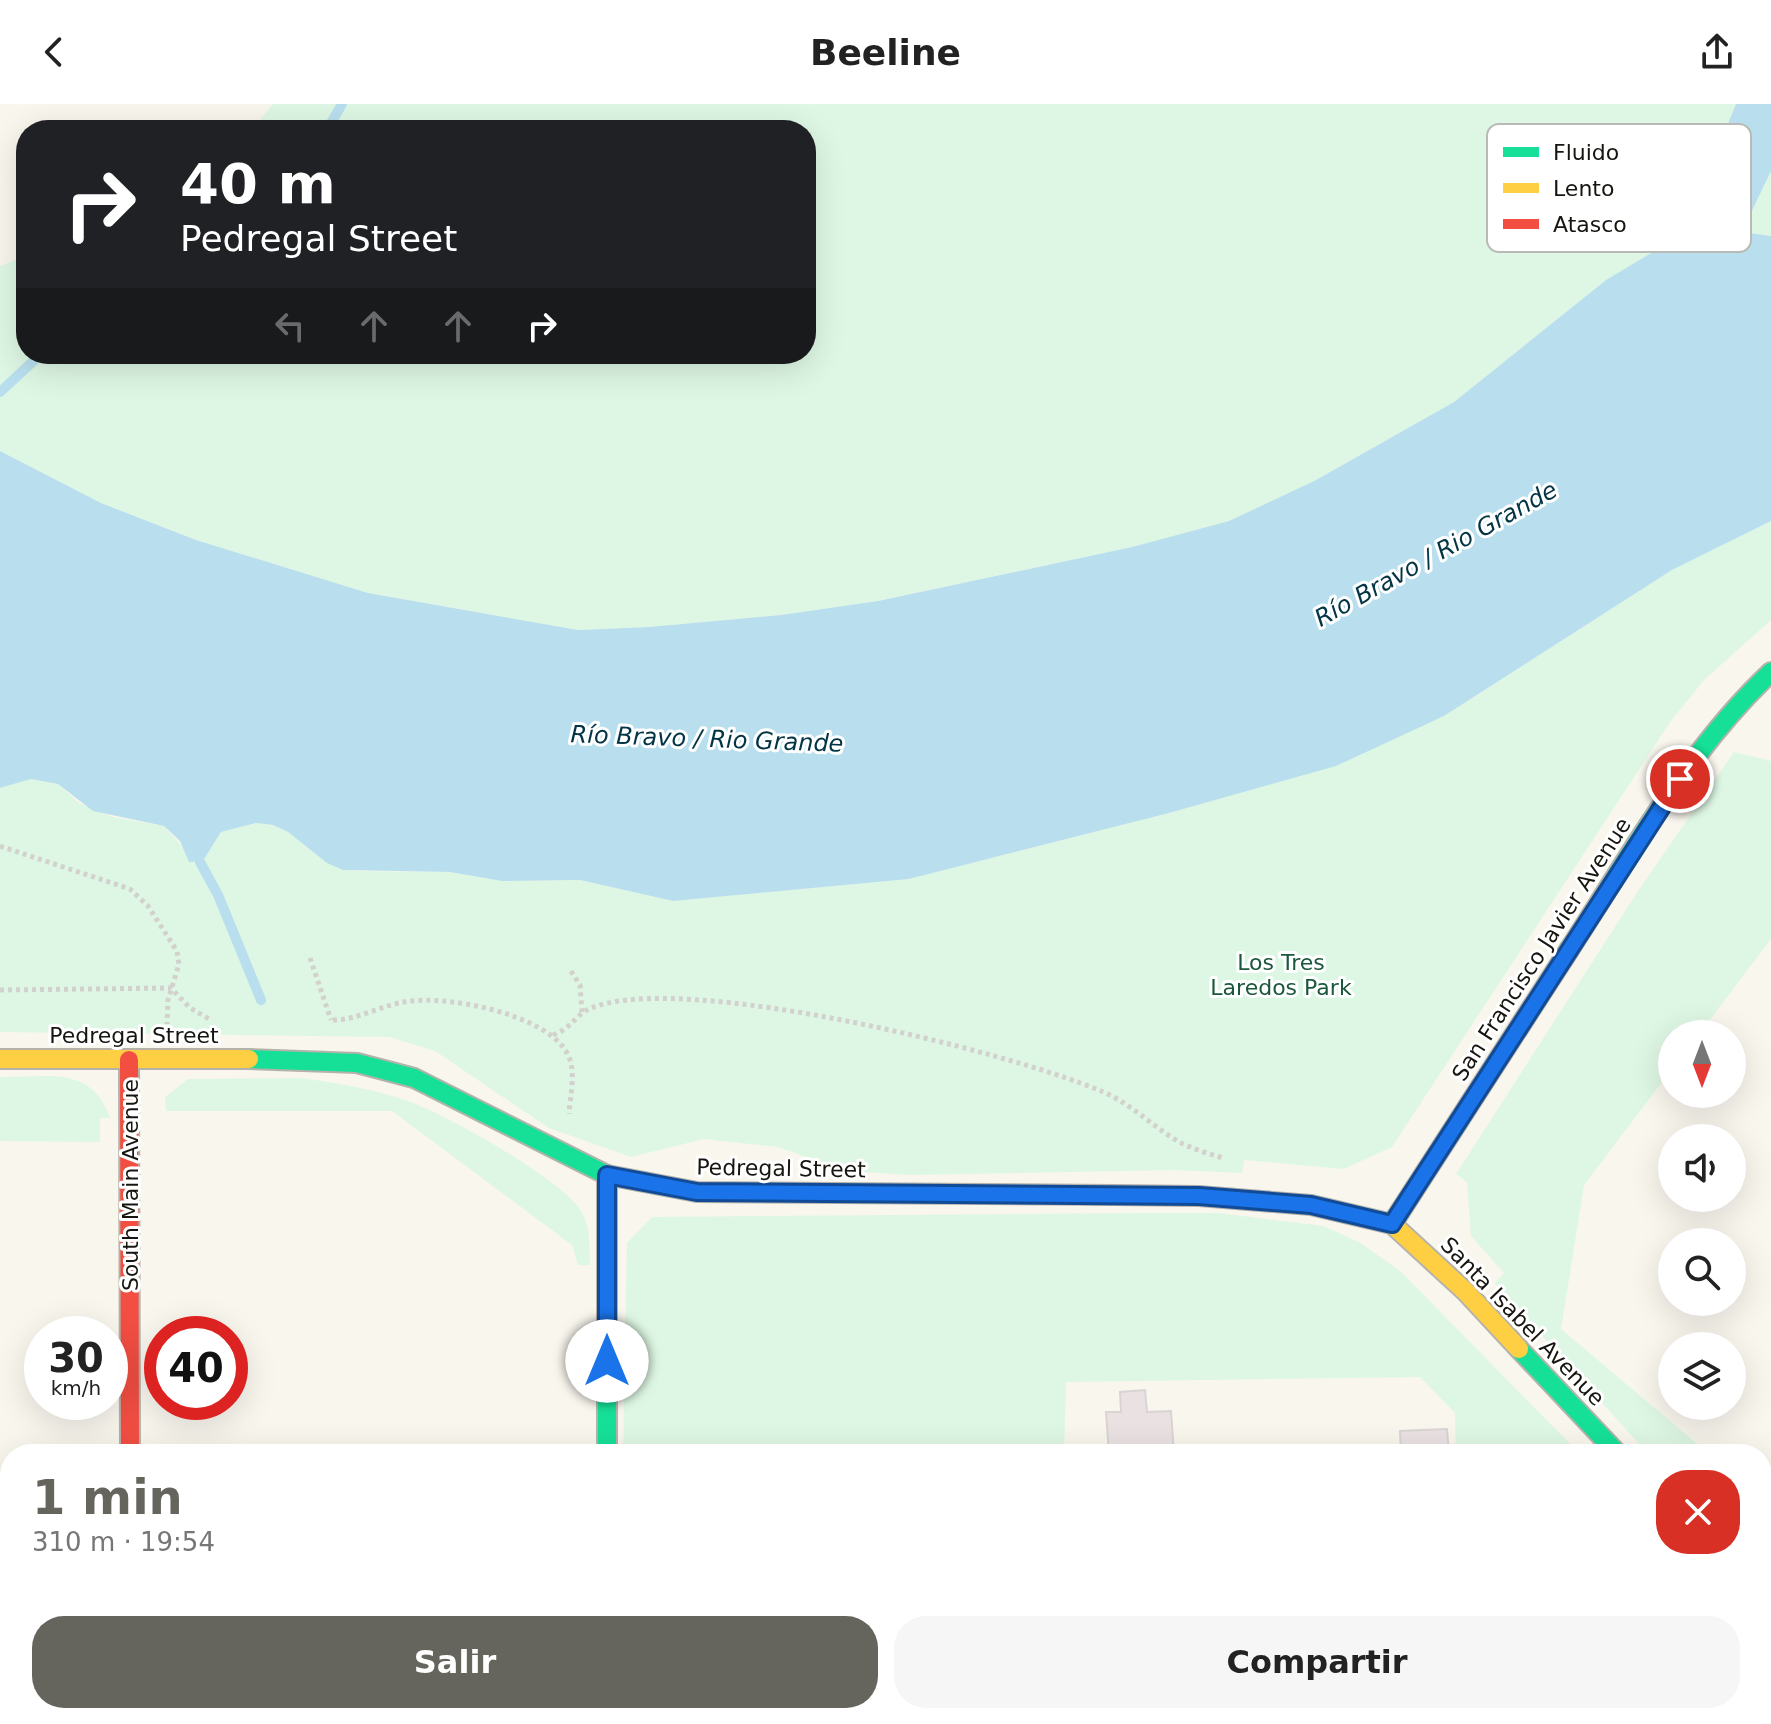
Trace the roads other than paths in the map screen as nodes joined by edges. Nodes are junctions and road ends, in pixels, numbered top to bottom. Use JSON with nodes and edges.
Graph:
{"nodes":[{"id":1,"x":1771,"y":672,"type":"edge"},
{"id":2,"x":0,"y":1059,"type":"edge"},
{"id":3,"x":129,"y":1060,"type":"junction"},
{"id":4,"x":607,"y":1175,"type":"junction"},
{"id":5,"x":1392,"y":1224,"type":"junction"},
{"id":6,"x":130,"y":1444,"type":"edge"},
{"id":7,"x":607,"y":1444,"type":"edge"},
{"id":8,"x":1609,"y":1444,"type":"edge"}],
"edges":[{"from":1,"to":5,"type":"main road","name":"San Francisco Javier Avenue"},
{"from":2,"to":3,"type":"main road","name":"Pedregal Street"},
{"from":3,"to":4,"type":"main road","name":"Pedregal Street"},
{"from":3,"to":6,"type":"main road","name":"South Main Avenue"},
{"from":4,"to":5,"type":"main road","name":"Pedregal Street"},
{"from":4,"to":7,"type":"main road"},
{"from":5,"to":8,"type":"main road","name":"Santa Isabel Avenue"}]}
